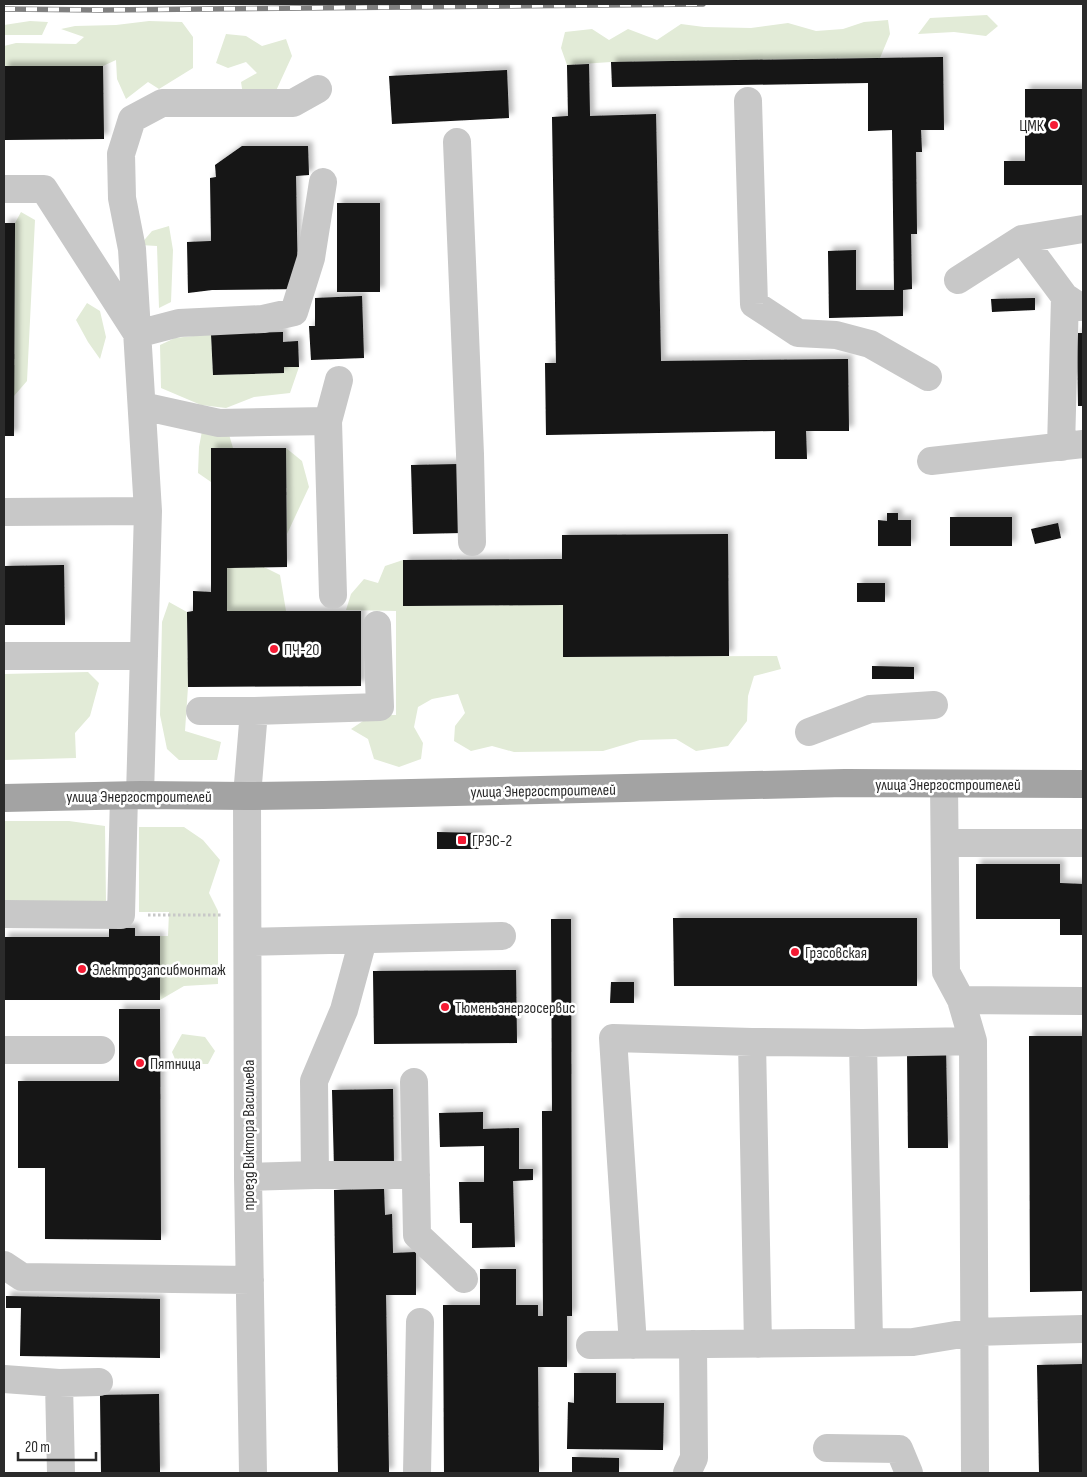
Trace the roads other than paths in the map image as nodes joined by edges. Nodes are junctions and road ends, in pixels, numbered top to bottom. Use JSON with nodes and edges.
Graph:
{"nodes":[{"id":1,"x":318,"y":89,"type":"dead end"},
{"id":2,"x":748,"y":101,"type":"dead end"},
{"id":3,"x":457,"y":142,"type":"dead end"},
{"id":4,"x":323,"y":182,"type":"dead end"},
{"id":5,"x":4,"y":189,"type":"edge"},
{"id":6,"x":1083,"y":229,"type":"edge"},
{"id":7,"x":1022,"y":238,"type":"junction"},
{"id":8,"x":958,"y":280,"type":"dead end"},
{"id":9,"x":1074,"y":303,"type":"edge"},
{"id":10,"x":137,"y":334,"type":"junction"},
{"id":11,"x":928,"y":377,"type":"dead end"},
{"id":12,"x":339,"y":380,"type":"dead end"},
{"id":13,"x":142,"y":406,"type":"junction"},
{"id":14,"x":328,"y":422,"type":"junction"},
{"id":15,"x":1072,"y":446,"type":"edge"},
{"id":16,"x":931,"y":461,"type":"dead end"},
{"id":17,"x":148,"y":511,"type":"junction"},
{"id":18,"x":4,"y":512,"type":"edge"},
{"id":19,"x":472,"y":542,"type":"dead end"},
{"id":20,"x":333,"y":595,"type":"dead end"},
{"id":21,"x":378,"y":625,"type":"dead end"},
{"id":22,"x":4,"y":656,"type":"edge"},
{"id":23,"x":144,"y":656,"type":"junction"},
{"id":24,"x":934,"y":705,"type":"dead end"},
{"id":25,"x":200,"y":711,"type":"dead end"},
{"id":26,"x":254,"y":711,"type":"junction"},
{"id":27,"x":809,"y":732,"type":"dead end"},
{"id":28,"x":944,"y":784,"type":"junction"},
{"id":29,"x":1083,"y":784,"type":"edge"},
{"id":30,"x":132,"y":795,"type":"junction"},
{"id":31,"x":247,"y":796,"type":"junction"},
{"id":32,"x":4,"y":798,"type":"edge"},
{"id":33,"x":945,"y":843,"type":"junction"},
{"id":34,"x":1083,"y":843,"type":"edge"},
{"id":35,"x":4,"y":914,"type":"edge"},
{"id":36,"x":248,"y":928,"type":"junction"},
{"id":37,"x":502,"y":936,"type":"dead end"},
{"id":38,"x":363,"y":940,"type":"junction"},
{"id":39,"x":961,"y":1000,"type":"junction"},
{"id":40,"x":1083,"y":1001,"type":"edge"},
{"id":41,"x":974,"y":1041,"type":"junction"},
{"id":42,"x":752,"y":1042,"type":"junction"},
{"id":43,"x":863,"y":1042,"type":"junction"},
{"id":44,"x":4,"y":1050,"type":"edge"},
{"id":45,"x":101,"y":1050,"type":"dead end"},
{"id":46,"x":414,"y":1082,"type":"dead end"},
{"id":47,"x":315,"y":1175,"type":"junction"},
{"id":48,"x":416,"y":1175,"type":"junction"},
{"id":49,"x":248,"y":1178,"type":"junction"},
{"id":50,"x":4,"y":1265,"type":"edge"},
{"id":51,"x":464,"y":1279,"type":"dead end"},
{"id":52,"x":250,"y":1280,"type":"junction"},
{"id":53,"x":420,"y":1322,"type":"dead end"},
{"id":54,"x":1083,"y":1329,"type":"edge"},
{"id":55,"x":974,"y":1332,"type":"junction"},
{"id":56,"x":869,"y":1342,"type":"junction"},
{"id":57,"x":692,"y":1344,"type":"junction"},
{"id":58,"x":758,"y":1344,"type":"junction"},
{"id":59,"x":590,"y":1345,"type":"dead end"},
{"id":60,"x":633,"y":1345,"type":"junction"},
{"id":61,"x":4,"y":1379,"type":"edge"},
{"id":62,"x":99,"y":1382,"type":"dead end"},
{"id":63,"x":59,"y":1383,"type":"junction"},
{"id":64,"x":827,"y":1448,"type":"dead end"},
{"id":65,"x":60,"y":1473,"type":"edge"},
{"id":66,"x":253,"y":1473,"type":"edge"},
{"id":67,"x":418,"y":1473,"type":"edge"},
{"id":68,"x":687,"y":1473,"type":"edge"},
{"id":69,"x":909,"y":1473,"type":"edge"},
{"id":70,"x":975,"y":1473,"type":"edge"}],
"edges":[{"from":1,"to":10,"type":"street"},
{"from":2,"to":11,"type":"street"},
{"from":3,"to":19,"type":"street"},
{"from":4,"to":10,"type":"street"},
{"from":5,"to":10,"type":"street"},
{"from":6,"to":7,"type":"street"},
{"from":7,"to":8,"type":"street"},
{"from":7,"to":9,"type":"street"},
{"from":9,"to":15,"type":"street"},
{"from":10,"to":13,"type":"street"},
{"from":12,"to":14,"type":"street"},
{"from":13,"to":14,"type":"street"},
{"from":13,"to":17,"type":"street"},
{"from":14,"to":20,"type":"street"},
{"from":15,"to":16,"type":"street"},
{"from":17,"to":18,"type":"street"},
{"from":17,"to":23,"type":"street"},
{"from":21,"to":26,"type":"street"},
{"from":22,"to":23,"type":"street"},
{"from":23,"to":30,"type":"street"},
{"from":24,"to":27,"type":"street"},
{"from":25,"to":26,"type":"street"},
{"from":26,"to":31,"type":"street","name":"проезд Виктора Васильева"},
{"from":28,"to":29,"type":"main road","name":"улица Энергостроителей"},
{"from":28,"to":31,"type":"main road","name":"улица Энергостроителей"},
{"from":28,"to":33,"type":"street"},
{"from":30,"to":31,"type":"main road","name":"улица Энергостроителей"},
{"from":30,"to":32,"type":"main road","name":"улица Энергостроителей"},
{"from":30,"to":35,"type":"street"},
{"from":31,"to":36,"type":"street","name":"проезд Виктора Васильева"},
{"from":33,"to":34,"type":"street"},
{"from":33,"to":39,"type":"street"},
{"from":36,"to":38,"type":"street"},
{"from":36,"to":49,"type":"street","name":"проезд Виктора Васильева"},
{"from":37,"to":38,"type":"street"},
{"from":38,"to":47,"type":"street"},
{"from":39,"to":40,"type":"street"},
{"from":39,"to":41,"type":"street"},
{"from":41,"to":43,"type":"street"},
{"from":41,"to":55,"type":"street"},
{"from":42,"to":43,"type":"street"},
{"from":42,"to":58,"type":"street"},
{"from":42,"to":60,"type":"street"},
{"from":43,"to":56,"type":"street"},
{"from":44,"to":45,"type":"street"},
{"from":46,"to":48,"type":"street"},
{"from":47,"to":48,"type":"street"},
{"from":47,"to":49,"type":"street"},
{"from":48,"to":51,"type":"street"},
{"from":49,"to":52,"type":"street","name":"проезд Виктора Васильева"},
{"from":50,"to":52,"type":"street"},
{"from":52,"to":66,"type":"street","name":"проезд Виктора Васильева"},
{"from":53,"to":67,"type":"street"},
{"from":54,"to":55,"type":"street"},
{"from":55,"to":56,"type":"street"},
{"from":55,"to":70,"type":"street"},
{"from":56,"to":58,"type":"street"},
{"from":57,"to":58,"type":"street"},
{"from":57,"to":60,"type":"street"},
{"from":57,"to":68,"type":"street"},
{"from":59,"to":60,"type":"street"},
{"from":61,"to":63,"type":"street"},
{"from":62,"to":63,"type":"street"},
{"from":63,"to":65,"type":"street"},
{"from":64,"to":69,"type":"street"}]}
